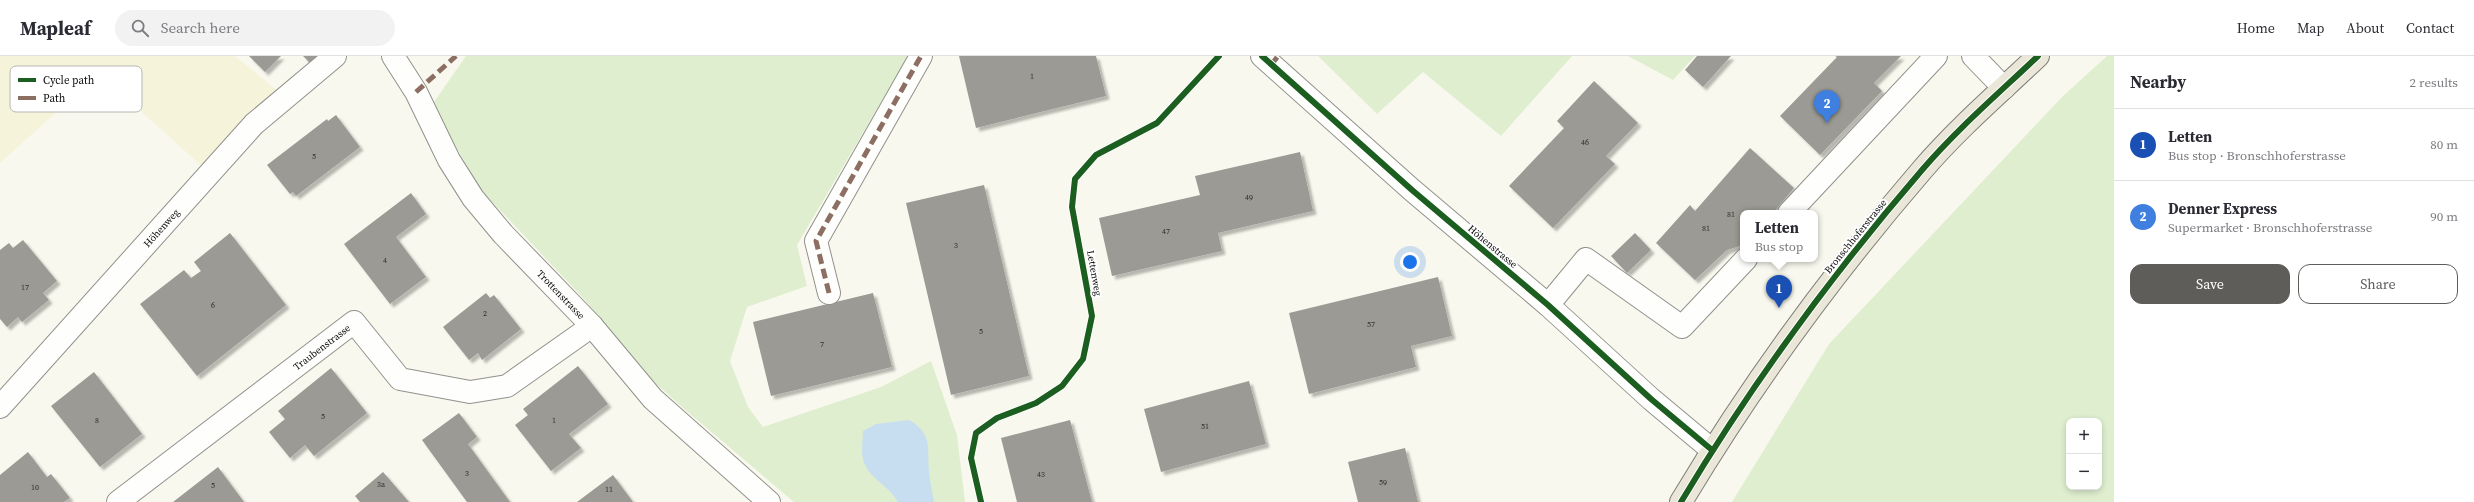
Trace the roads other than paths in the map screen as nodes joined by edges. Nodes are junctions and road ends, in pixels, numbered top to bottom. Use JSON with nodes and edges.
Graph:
{"nodes":[{"id":1,"x":393,"y":56,"type":"edge"},
{"id":2,"x":921,"y":56,"type":"edge"},
{"id":3,"x":1262,"y":56,"type":"edge"},
{"id":4,"x":1936,"y":56,"type":"edge"},
{"id":5,"x":1973,"y":56,"type":"edge"},
{"id":6,"x":2038,"y":56,"type":"edge"},
{"id":7,"x":333,"y":57,"type":"edge"},
{"id":8,"x":2004,"y":88,"type":"junction"},
{"id":9,"x":1792,"y":210,"type":"edge"},
{"id":10,"x":1743,"y":262,"type":"edge"},
{"id":11,"x":828,"y":293,"type":"dead end"},
{"id":12,"x":1548,"y":305,"type":"junction"},
{"id":13,"x":592,"y":326,"type":"junction"},
{"id":14,"x":0,"y":407,"type":"edge"},
{"id":15,"x":1712,"y":450,"type":"junction"},
{"id":16,"x":118,"y":502,"type":"edge"},
{"id":17,"x":769,"y":502,"type":"edge"},
{"id":18,"x":1681,"y":502,"type":"edge"}],
"edges":[{"from":1,"to":13,"type":"street","name":"Trottenstrasse"},
{"from":2,"to":11,"type":"street"},
{"from":3,"to":12,"type":"street","name":"Höhenstrasse"},
{"from":4,"to":9,"type":"street"},
{"from":5,"to":8,"type":"street"},
{"from":6,"to":8,"type":"main road","name":"Bronschhoferstrasse"},
{"from":7,"to":14,"type":"street","name":"Höhenweg"},
{"from":8,"to":15,"type":"main road","name":"Bronschhoferstrasse"},
{"from":10,"to":12,"type":"street"},
{"from":12,"to":15,"type":"street","name":"Höhenstrasse"},
{"from":13,"to":16,"type":"street","name":"Traubenstrasse"},
{"from":13,"to":17,"type":"street","name":"Trottenstrasse"},
{"from":15,"to":18,"type":"main road","name":"Bronschhoferstrasse"}]}
